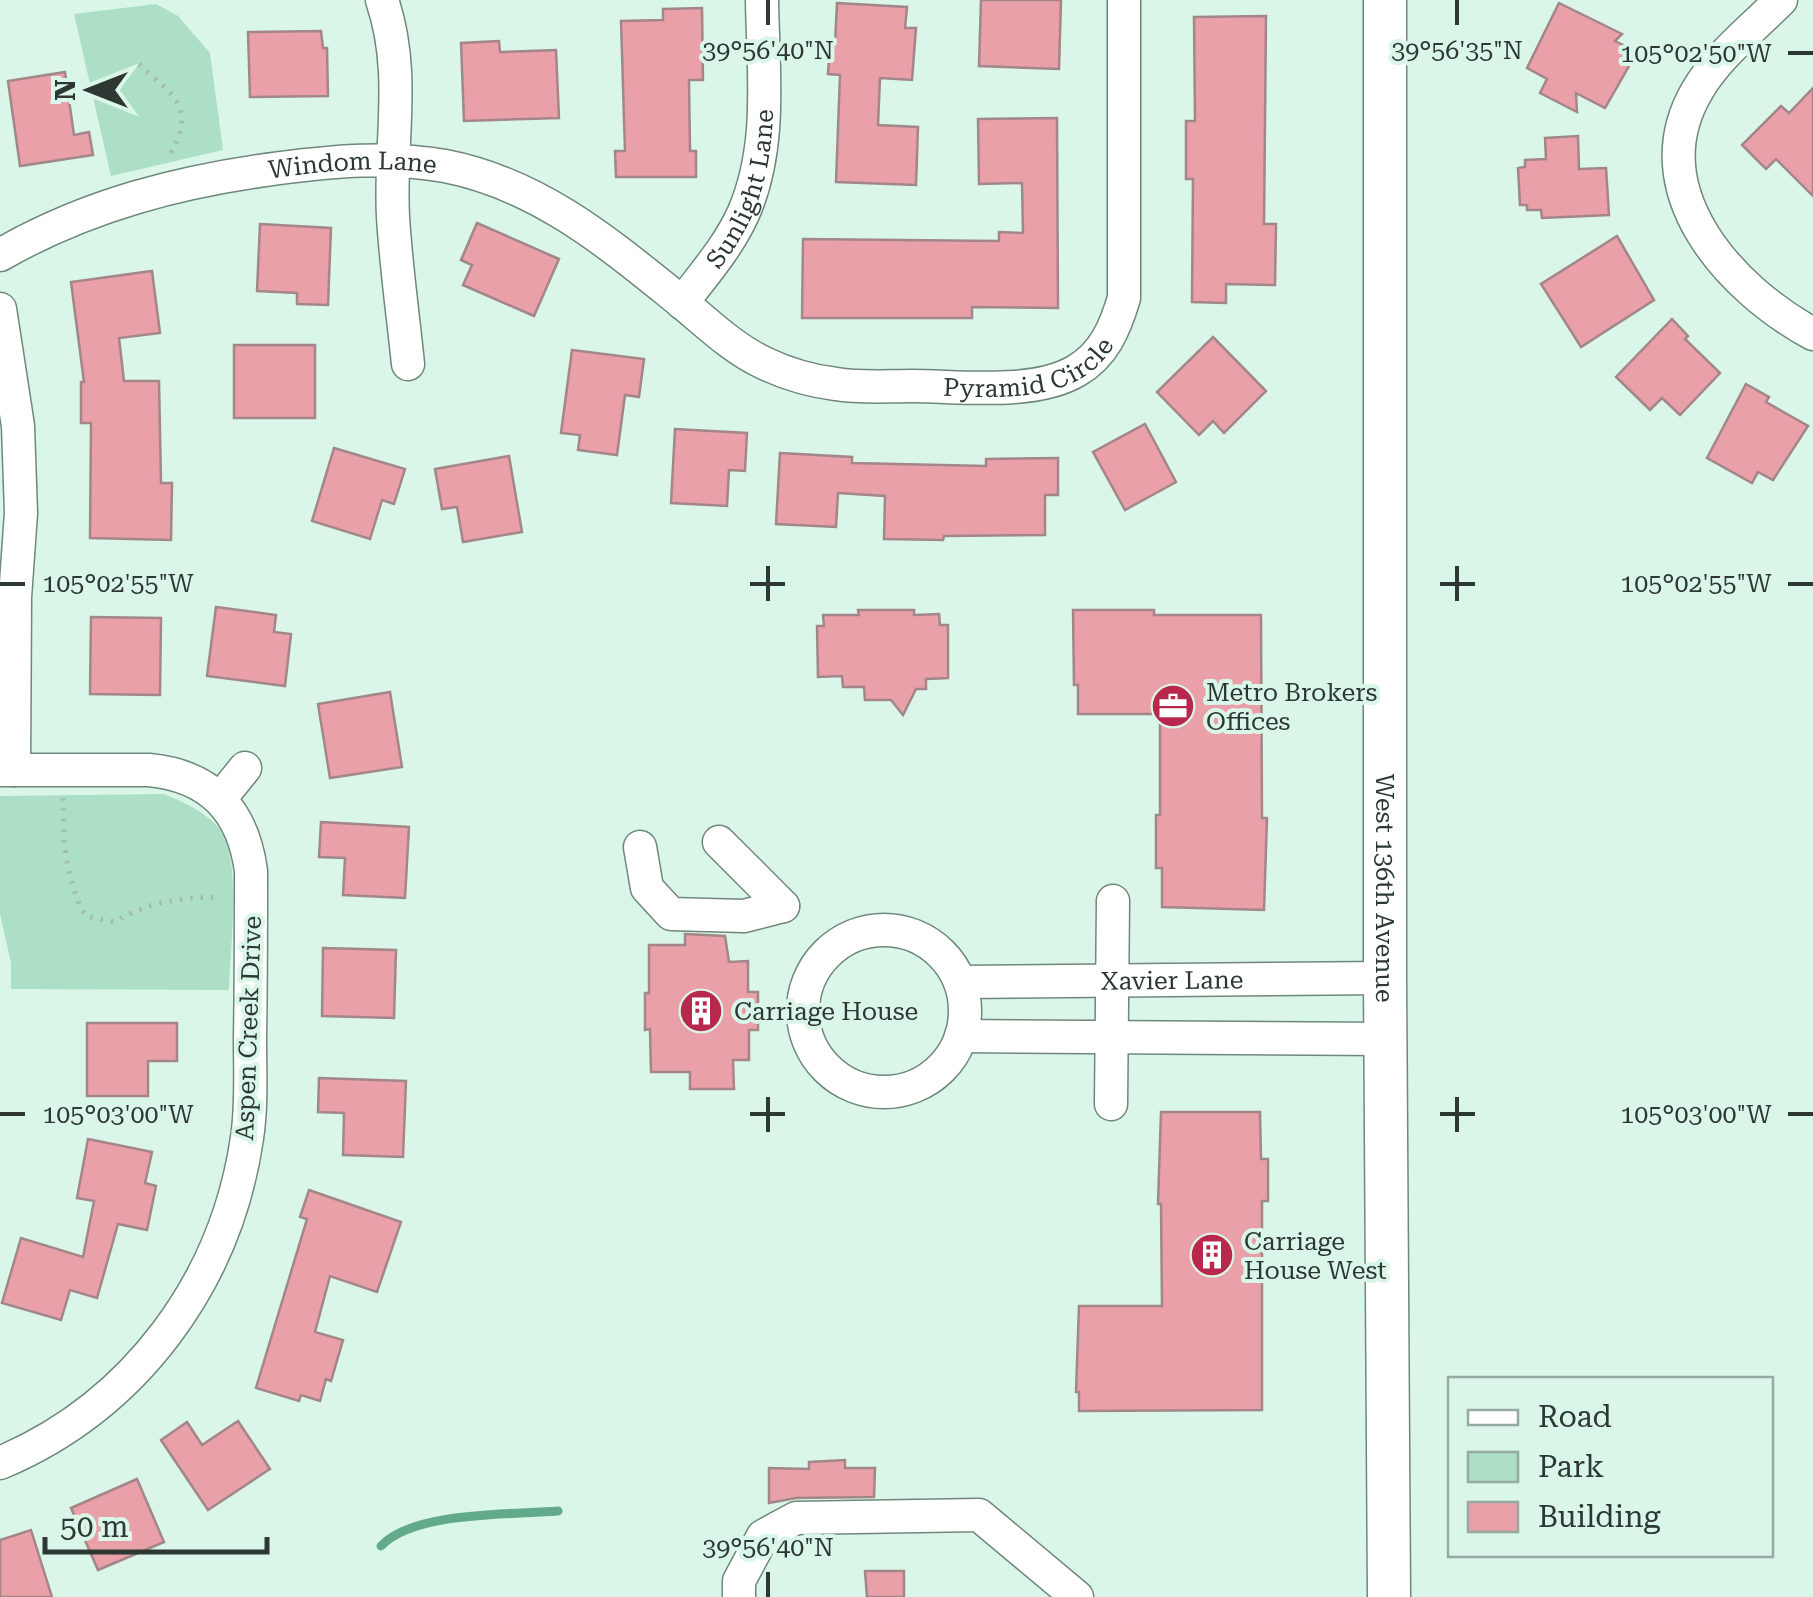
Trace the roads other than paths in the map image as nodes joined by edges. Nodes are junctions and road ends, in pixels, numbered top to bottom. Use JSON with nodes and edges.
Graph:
{"nodes":[{"id":1,"x":382,"y":0,"type":"edge"},
{"id":2,"x":762,"y":0,"type":"edge"},
{"id":3,"x":1124,"y":0,"type":"edge"},
{"id":4,"x":1385,"y":0,"type":"edge"},
{"id":5,"x":1782,"y":0,"type":"edge"},
{"id":6,"x":394,"y":160,"type":"junction"},
{"id":7,"x":0,"y":255,"type":"edge"},
{"id":8,"x":682,"y":303,"type":"junction"},
{"id":9,"x":0,"y":309,"type":"edge"},
{"id":10,"x":1813,"y":334,"type":"edge"},
{"id":11,"x":408,"y":364,"type":"dead end"},
{"id":12,"x":245,"y":768,"type":"dead end"},
{"id":13,"x":7,"y":770,"type":"edge"},
{"id":14,"x":220,"y":799,"type":"junction"},
{"id":15,"x":718,"y":842,"type":"dead end"},
{"id":16,"x":640,"y":847,"type":"dead end"},
{"id":17,"x":1112,"y":901,"type":"dead end"},
{"id":18,"x":1384,"y":978,"type":"junction"},
{"id":19,"x":1112,"y":981,"type":"junction"},
{"id":20,"x":960,"y":982,"type":"junction"},
{"id":21,"x":961,"y":1036,"type":"junction"},
{"id":22,"x":1112,"y":1036,"type":"junction"},
{"id":23,"x":1386,"y":1038,"type":"junction"},
{"id":24,"x":1111,"y":1104,"type":"dead end"},
{"id":25,"x":0,"y":1463,"type":"edge"},
{"id":26,"x":739,"y":1597,"type":"edge"},
{"id":27,"x":1077,"y":1597,"type":"edge"},
{"id":28,"x":1388,"y":1597,"type":"edge"}],
"edges":[{"from":1,"to":6,"type":"street"},
{"from":2,"to":8,"type":"street","name":"Sunlight Lane"},
{"from":3,"to":8,"type":"street","name":"Pyramid Circle"},
{"from":4,"to":18,"type":"main road","name":"West 136th Avenue"},
{"from":5,"to":10,"type":"street"},
{"from":6,"to":7,"type":"street","name":"Windom Lane"},
{"from":6,"to":8,"type":"street","name":"Windom Lane"},
{"from":6,"to":11,"type":"street"},
{"from":9,"to":13,"type":"street"},
{"from":12,"to":14,"type":"street"},
{"from":13,"to":14,"type":"street","name":"Aspen Creek Drive"},
{"from":14,"to":25,"type":"street","name":"Aspen Creek Drive"},
{"from":15,"to":16,"type":"street"},
{"from":17,"to":19,"type":"street"},
{"from":18,"to":19,"type":"street","name":"Xavier Lane"},
{"from":18,"to":23,"type":"main road","name":"West 136th Avenue"},
{"from":19,"to":20,"type":"street","name":"Xavier Lane"},
{"from":19,"to":22,"type":"street"},
{"from":20,"to":21,"type":"street"},
{"from":20,"to":21,"type":"street"},
{"from":21,"to":22,"type":"street"},
{"from":22,"to":23,"type":"street"},
{"from":22,"to":24,"type":"street"},
{"from":23,"to":28,"type":"main road","name":"West 136th Avenue"},
{"from":26,"to":27,"type":"street"}]}
